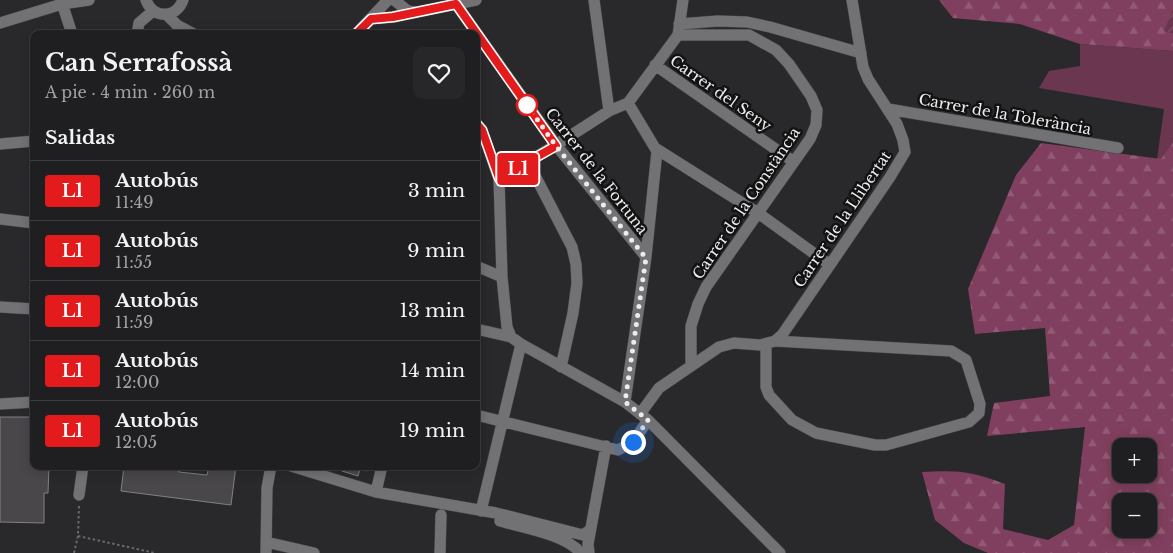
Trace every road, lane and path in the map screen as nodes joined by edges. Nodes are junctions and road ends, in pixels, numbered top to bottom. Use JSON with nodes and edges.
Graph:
{"nodes":[{"id":1,"x":89,"y":0,"type":"edge"},
{"id":2,"x":146,"y":0,"type":"edge"},
{"id":3,"x":182,"y":0,"type":"edge"},
{"id":4,"x":388,"y":0,"type":"edge"},
{"id":5,"x":394,"y":0,"type":"edge"},
{"id":6,"x":476,"y":0,"type":"edge"},
{"id":7,"x":594,"y":0,"type":"edge"},
{"id":8,"x":683,"y":0,"type":"edge"},
{"id":9,"x":852,"y":0,"type":"edge"},
{"id":10,"x":62,"y":2,"type":"edge"},
{"id":11,"x":456,"y":4,"type":"junction"},
{"id":12,"x":153,"y":11,"type":"junction"},
{"id":13,"x":416,"y":12,"type":"junction"},
{"id":14,"x":167,"y":15,"type":"junction"},
{"id":15,"x":371,"y":19,"type":"junction"},
{"id":16,"x":0,"y":23,"type":"edge"},
{"id":17,"x":71,"y":30,"type":"edge"},
{"id":18,"x":138,"y":30,"type":"edge"},
{"id":19,"x":186,"y":30,"type":"edge"},
{"id":20,"x":360,"y":30,"type":"edge"},
{"id":21,"x":474,"y":30,"type":"edge"},
{"id":22,"x":679,"y":30,"type":"junction"},
{"id":23,"x":480,"y":38,"type":"edge"},
{"id":24,"x":862,"y":53,"type":"junction"},
{"id":25,"x":656,"y":65,"type":"junction"},
{"id":26,"x":628,"y":103,"type":"junction"},
{"id":27,"x":888,"y":109,"type":"junction"},
{"id":28,"x":609,"y":111,"type":"junction"},
{"id":29,"x":480,"y":128,"type":"edge"},
{"id":30,"x":30,"y":141,"type":"edge"},
{"id":31,"x":0,"y":144,"type":"edge"},
{"id":32,"x":556,"y":146,"type":"junction"},
{"id":33,"x":655,"y":148,"type":"junction"},
{"id":34,"x":1118,"y":148,"type":"dead end"},
{"id":35,"x":528,"y":162,"type":"junction"},
{"id":36,"x":794,"y":162,"type":"junction"},
{"id":37,"x":499,"y":178,"type":"junction"},
{"id":38,"x":758,"y":213,"type":"junction"},
{"id":39,"x":0,"y":219,"type":"edge"},
{"id":40,"x":30,"y":223,"type":"edge"},
{"id":41,"x":646,"y":258,"type":"junction"},
{"id":42,"x":830,"y":265,"type":"junction"},
{"id":43,"x":480,"y":268,"type":"edge"},
{"id":44,"x":502,"y":278,"type":"junction"},
{"id":45,"x":0,"y":307,"type":"edge"},
{"id":46,"x":30,"y":309,"type":"edge"},
{"id":47,"x":480,"y":330,"type":"edge"},
{"id":48,"x":511,"y":337,"type":"junction"},
{"id":49,"x":770,"y":343,"type":"junction"},
{"id":50,"x":521,"y":344,"type":"junction"},
{"id":51,"x":692,"y":366,"type":"junction"},
{"id":52,"x":561,"y":367,"type":"junction"},
{"id":53,"x":30,"y":402,"type":"edge"},
{"id":54,"x":625,"y":402,"type":"junction"},
{"id":55,"x":0,"y":404,"type":"edge"},
{"id":56,"x":480,"y":416,"type":"edge"},
{"id":57,"x":644,"y":417,"type":"junction"},
{"id":58,"x":502,"y":421,"type":"junction"},
{"id":59,"x":606,"y":446,"type":"junction"},
{"id":60,"x":82,"y":470,"type":"edge"},
{"id":61,"x":270,"y":470,"type":"edge"},
{"id":62,"x":304,"y":470,"type":"edge"},
{"id":63,"x":381,"y":470,"type":"edge"},
{"id":64,"x":376,"y":492,"type":"junction"},
{"id":65,"x":79,"y":495,"type":"joint"},
{"id":66,"x":481,"y":511,"type":"junction"},
{"id":67,"x":441,"y":516,"type":"dead end"},
{"id":68,"x":590,"y":530,"type":"junction"},
{"id":69,"x":758,"y":532,"type":"junction"},
{"id":70,"x":78,"y":536,"type":"junction"},
{"id":71,"x":266,"y":548,"type":"edge"},
{"id":72,"x":74,"y":553,"type":"edge"},
{"id":73,"x":155,"y":553,"type":"edge"},
{"id":74,"x":314,"y":553,"type":"edge"},
{"id":75,"x":440,"y":553,"type":"edge"},
{"id":76,"x":581,"y":553,"type":"edge"},
{"id":77,"x":589,"y":553,"type":"edge"},
{"id":78,"x":768,"y":553,"type":"edge"},
{"id":79,"x":780,"y":553,"type":"edge"}],
"edges":[{"from":1,"to":10,"type":"street"},
{"from":2,"to":12,"type":"street"},
{"from":3,"to":14,"type":"street"},
{"from":4,"to":15,"type":"street"},
{"from":5,"to":13,"type":"street"},
{"from":6,"to":11,"type":"street"},
{"from":7,"to":28,"type":"street"},
{"from":8,"to":22,"type":"street"},
{"from":9,"to":24,"type":"street","name":"Carrer de la Llibertat"},
{"from":10,"to":16,"type":"street"},
{"from":10,"to":17,"type":"street"},
{"from":11,"to":13,"type":"street"},
{"from":11,"to":21,"type":"street","name":"Carrer de la Fortuna"},
{"from":12,"to":14,"type":"street"},
{"from":12,"to":18,"type":"street"},
{"from":13,"to":15,"type":"street"},
{"from":14,"to":19,"type":"street"},
{"from":15,"to":20,"type":"street"},
{"from":22,"to":24,"type":"street"},
{"from":22,"to":25,"type":"street"},
{"from":22,"to":36,"type":"street","name":"Carrer de la Constància"},
{"from":23,"to":32,"type":"street","name":"Carrer de la Fortuna"},
{"from":24,"to":27,"type":"street","name":"Carrer de la Llibertat"},
{"from":25,"to":26,"type":"street"},
{"from":25,"to":36,"type":"street","name":"Carrer del Seny"},
{"from":26,"to":28,"type":"street"},
{"from":26,"to":33,"type":"street"},
{"from":27,"to":34,"type":"street","name":"Carrer de la Tolerància"},
{"from":27,"to":42,"type":"street","name":"Carrer de la Llibertat"},
{"from":28,"to":32,"type":"street"},
{"from":29,"to":37,"type":"street"},
{"from":30,"to":31,"type":"street"},
{"from":32,"to":35,"type":"street"},
{"from":32,"to":41,"type":"street","name":"Carrer de la Fortuna"},
{"from":33,"to":38,"type":"street"},
{"from":33,"to":41,"type":"street"},
{"from":35,"to":37,"type":"street"},
{"from":35,"to":52,"type":"street"},
{"from":36,"to":38,"type":"street","name":"Carrer de la Constància"},
{"from":37,"to":44,"type":"street"},
{"from":38,"to":42,"type":"street"},
{"from":38,"to":51,"type":"street","name":"Carrer de la Constància"},
{"from":39,"to":40,"type":"street"},
{"from":41,"to":54,"type":"street"},
{"from":42,"to":49,"type":"street","name":"Carrer de la Llibertat"},
{"from":43,"to":44,"type":"street"},
{"from":44,"to":48,"type":"street"},
{"from":45,"to":46,"type":"street"},
{"from":47,"to":48,"type":"street"},
{"from":48,"to":50,"type":"street"},
{"from":49,"to":49,"type":"street"},
{"from":49,"to":51,"type":"street"},
{"from":50,"to":52,"type":"street"},
{"from":50,"to":58,"type":"street"},
{"from":51,"to":57,"type":"street"},
{"from":52,"to":54,"type":"street"},
{"from":53,"to":55,"type":"street"},
{"from":54,"to":57,"type":"street"},
{"from":56,"to":58,"type":"street"},
{"from":57,"to":59,"type":"street"},
{"from":57,"to":69,"type":"street"},
{"from":58,"to":59,"type":"street"},
{"from":58,"to":66,"type":"street"},
{"from":59,"to":68,"type":"street"},
{"from":60,"to":65,"type":"street"},
{"from":61,"to":71,"type":"street"},
{"from":62,"to":64,"type":"street"},
{"from":63,"to":64,"type":"street"},
{"from":64,"to":66,"type":"street"},
{"from":65,"to":70,"type":"path"},
{"from":66,"to":68,"type":"street"},
{"from":66,"to":76,"type":"street"},
{"from":67,"to":75,"type":"street"},
{"from":68,"to":77,"type":"street"},
{"from":69,"to":78,"type":"street"},
{"from":69,"to":79,"type":"street"},
{"from":70,"to":72,"type":"path"},
{"from":70,"to":73,"type":"path"},
{"from":71,"to":74,"type":"street"}]}
